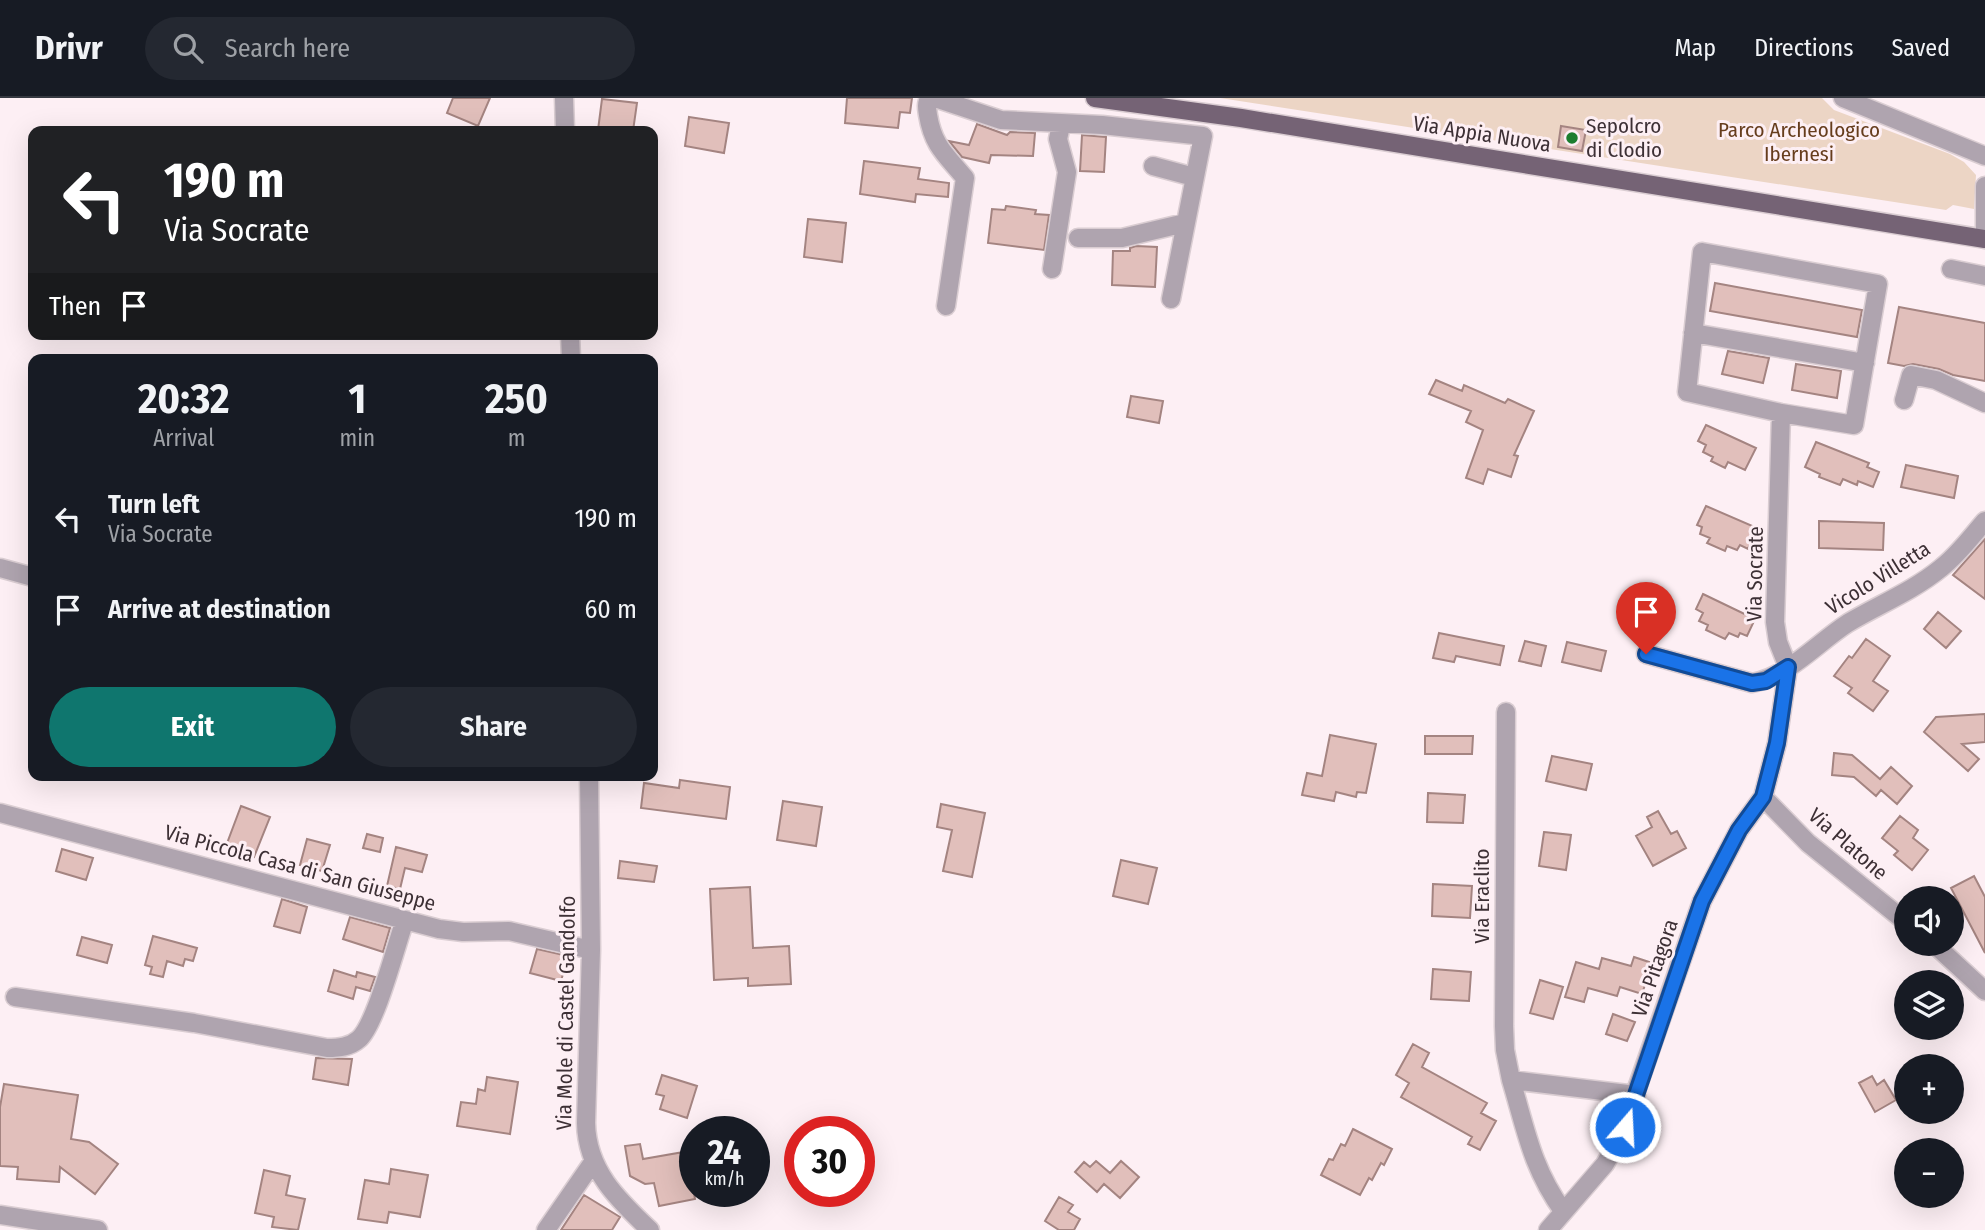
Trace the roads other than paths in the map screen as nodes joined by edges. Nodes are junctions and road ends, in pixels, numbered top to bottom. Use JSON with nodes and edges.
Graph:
{"nodes":[{"id":1,"x":564,"y":98,"type":"edge"},
{"id":2,"x":929,"y":98,"type":"edge"},
{"id":3,"x":935,"y":98,"type":"edge"},
{"id":4,"x":1095,"y":98,"type":"edge"},
{"id":5,"x":1843,"y":98,"type":"edge"},
{"id":6,"x":1060,"y":125,"type":"junction"},
{"id":7,"x":565,"y":126,"type":"edge"},
{"id":8,"x":1985,"y":156,"type":"edge"},
{"id":9,"x":1153,"y":166,"type":"dead end"},
{"id":10,"x":1194,"y":177,"type":"junction"},
{"id":11,"x":1985,"y":186,"type":"edge"},
{"id":12,"x":1185,"y":223,"type":"junction"},
{"id":13,"x":1078,"y":238,"type":"dead end"},
{"id":14,"x":1985,"y":239,"type":"edge"},
{"id":15,"x":1052,"y":269,"type":"dead end"},
{"id":16,"x":1951,"y":269,"type":"dead end"},
{"id":17,"x":1985,"y":276,"type":"edge"},
{"id":18,"x":1171,"y":299,"type":"dead end"},
{"id":19,"x":946,"y":306,"type":"dead end"},
{"id":20,"x":1693,"y":333,"type":"junction"},
{"id":21,"x":1865,"y":363,"type":"junction"},
{"id":22,"x":1904,"y":400,"type":"dead end"},
{"id":23,"x":1985,"y":403,"type":"edge"},
{"id":24,"x":1781,"y":412,"type":"junction"},
{"id":25,"x":1985,"y":521,"type":"edge"},
{"id":26,"x":0,"y":568,"type":"edge"},
{"id":27,"x":28,"y":576,"type":"edge"},
{"id":28,"x":1646,"y":654,"type":"dead end"},
{"id":29,"x":1788,"y":667,"type":"junction"},
{"id":30,"x":1506,"y":712,"type":"dead end"},
{"id":31,"x":589,"y":781,"type":"edge"},
{"id":32,"x":1763,"y":797,"type":"junction"},
{"id":33,"x":0,"y":813,"type":"edge"},
{"id":34,"x":1894,"y":912,"type":"edge"},
{"id":35,"x":405,"y":920,"type":"junction"},
{"id":36,"x":592,"y":950,"type":"junction"},
{"id":37,"x":1947,"y":956,"type":"edge"},
{"id":38,"x":1985,"y":992,"type":"edge"},
{"id":39,"x":15,"y":997,"type":"dead end"},
{"id":40,"x":1511,"y":1080,"type":"junction"},
{"id":41,"x":1636,"y":1095,"type":"junction"},
{"id":42,"x":593,"y":1162,"type":"junction"},
{"id":43,"x":1563,"y":1211,"type":"junction"},
{"id":44,"x":0,"y":1215,"type":"edge"},
{"id":45,"x":98,"y":1230,"type":"edge"},
{"id":46,"x":546,"y":1230,"type":"edge"},
{"id":47,"x":650,"y":1230,"type":"edge"},
{"id":48,"x":1548,"y":1230,"type":"edge"}],
"edges":[{"from":1,"to":7,"type":"street"},
{"from":2,"to":19,"type":"street"},
{"from":3,"to":6,"type":"street"},
{"from":4,"to":14,"type":"main road","name":"Via Appia Nuova"},
{"from":5,"to":8,"type":"street"},
{"from":6,"to":10,"type":"street"},
{"from":6,"to":15,"type":"street"},
{"from":9,"to":10,"type":"street"},
{"from":10,"to":12,"type":"street"},
{"from":11,"to":14,"type":"street"},
{"from":12,"to":13,"type":"street"},
{"from":12,"to":18,"type":"street"},
{"from":16,"to":17,"type":"street"},
{"from":20,"to":21,"type":"street"},
{"from":20,"to":21,"type":"street"},
{"from":20,"to":24,"type":"street"},
{"from":21,"to":24,"type":"street"},
{"from":22,"to":23,"type":"street"},
{"from":24,"to":29,"type":"street","name":"Via Socrate"},
{"from":25,"to":29,"type":"street","name":"Vicolo Villetta"},
{"from":26,"to":27,"type":"street"},
{"from":28,"to":29,"type":"street"},
{"from":29,"to":32,"type":"street","name":"Via Pitagora"},
{"from":30,"to":40,"type":"street","name":"Via Eraclito"},
{"from":31,"to":36,"type":"street","name":"Via Mole di Castel Gandolfo"},
{"from":32,"to":34,"type":"street","name":"Via Platone"},
{"from":32,"to":41,"type":"street","name":"Via Pitagora"},
{"from":33,"to":35,"type":"street","name":"Via Piccola Casa di San Giuseppe"},
{"from":35,"to":36,"type":"street","name":"Via Piccola Casa di San Giuseppe"},
{"from":35,"to":39,"type":"street"},
{"from":36,"to":42,"type":"street","name":"Via Mole di Castel Gandolfo"},
{"from":37,"to":38,"type":"street"},
{"from":40,"to":41,"type":"street"},
{"from":40,"to":43,"type":"street","name":"Via Eraclito"},
{"from":41,"to":43,"type":"street","name":"Via Pitagora"},
{"from":42,"to":46,"type":"street"},
{"from":42,"to":47,"type":"street","name":"Via Mole di Castel Gandolfo"},
{"from":43,"to":48,"type":"street","name":"Via Pitagora"},
{"from":44,"to":45,"type":"street"}]}
